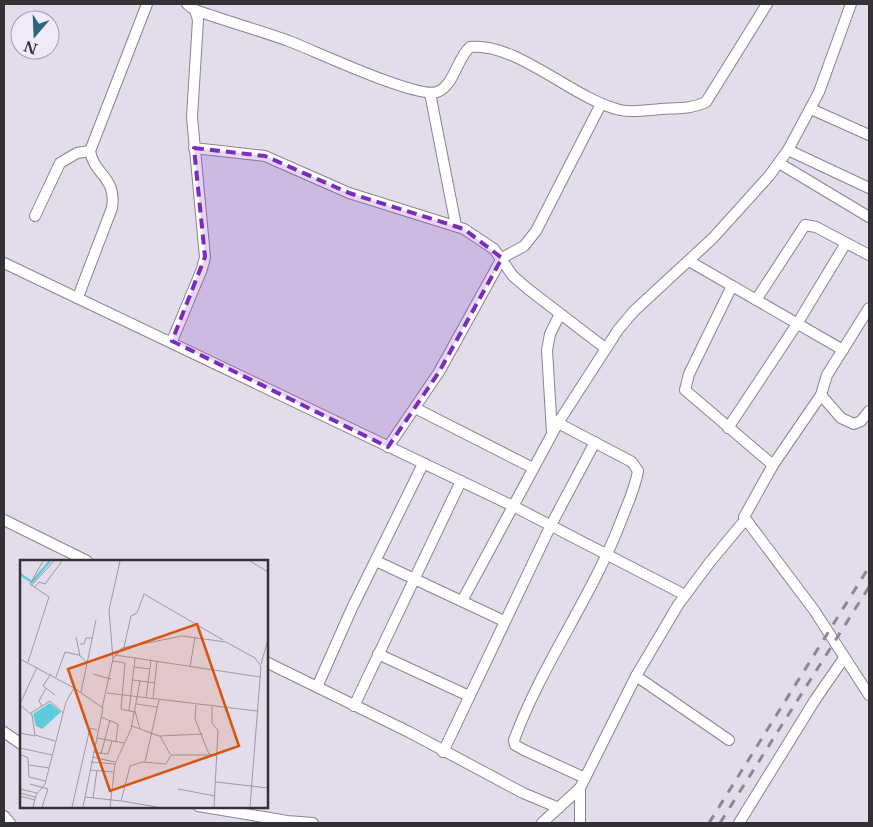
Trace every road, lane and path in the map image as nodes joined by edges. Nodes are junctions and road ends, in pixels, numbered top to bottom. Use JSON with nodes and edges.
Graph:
{"nodes":[{"id":1,"x":148,"y":4,"type":"edge"},
{"id":2,"x":767,"y":4,"type":"edge"},
{"id":3,"x":851,"y":4,"type":"edge"},
{"id":4,"x":191,"y":7,"type":"edge"},
{"id":5,"x":430,"y":93,"type":"junction"},
{"id":6,"x":601,"y":104,"type":"junction"},
{"id":7,"x":811,"y":109,"type":"junction"},
{"id":8,"x":869,"y":135,"type":"edge"},
{"id":9,"x":194,"y":148,"type":"junction"},
{"id":10,"x":788,"y":150,"type":"junction"},
{"id":11,"x":90,"y":151,"type":"junction"},
{"id":12,"x":779,"y":163,"type":"junction"},
{"id":13,"x":869,"y":188,"type":"edge"},
{"id":14,"x":35,"y":216,"type":"dead end"},
{"id":15,"x":869,"y":217,"type":"edge"},
{"id":16,"x":456,"y":226,"type":"junction"},
{"id":17,"x":846,"y":243,"type":"junction"},
{"id":18,"x":869,"y":256,"type":"edge"},
{"id":19,"x":502,"y":258,"type":"junction"},
{"id":20,"x":689,"y":261,"type":"junction"},
{"id":21,"x":4,"y":263,"type":"edge"},
{"id":22,"x":732,"y":286,"type":"junction"},
{"id":23,"x":78,"y":297,"type":"junction"},
{"id":24,"x":756,"y":300,"type":"junction"},
{"id":25,"x":869,"y":308,"type":"edge"},
{"id":26,"x":560,"y":314,"type":"junction"},
{"id":27,"x":797,"y":324,"type":"junction"},
{"id":28,"x":172,"y":342,"type":"junction"},
{"id":29,"x":605,"y":348,"type":"junction"},
{"id":30,"x":843,"y":350,"type":"junction"},
{"id":31,"x":821,"y":395,"type":"junction"},
{"id":32,"x":415,"y":408,"type":"junction"},
{"id":33,"x":869,"y":411,"type":"edge"},
{"id":34,"x":558,"y":423,"type":"junction"},
{"id":35,"x":728,"y":428,"type":"junction"},
{"id":36,"x":552,"y":433,"type":"junction"},
{"id":37,"x":595,"y":442,"type":"junction"},
{"id":38,"x":388,"y":447,"type":"junction"},
{"id":39,"x":423,"y":464,"type":"junction"},
{"id":40,"x":773,"y":465,"type":"junction"},
{"id":41,"x":533,"y":468,"type":"junction"},
{"id":42,"x":460,"y":481,"type":"junction"},
{"id":43,"x":513,"y":506,"type":"junction"},
{"id":44,"x":4,"y":520,"type":"edge"},
{"id":45,"x":745,"y":520,"type":"junction"},
{"id":46,"x":551,"y":524,"type":"junction"},
{"id":47,"x":609,"y":554,"type":"junction"},
{"id":48,"x":85,"y":560,"type":"edge"},
{"id":49,"x":376,"y":560,"type":"junction"},
{"id":50,"x":414,"y":578,"type":"junction"},
{"id":51,"x":686,"y":595,"type":"junction"},
{"id":52,"x":462,"y":601,"type":"junction"},
{"id":53,"x":504,"y":621,"type":"junction"},
{"id":54,"x":378,"y":654,"type":"junction"},
{"id":55,"x":844,"y":658,"type":"junction"},
{"id":56,"x":268,"y":663,"type":"edge"},
{"id":57,"x":636,"y":676,"type":"junction"},
{"id":58,"x":317,"y":687,"type":"junction"},
{"id":59,"x":469,"y":696,"type":"junction"},
{"id":60,"x":869,"y":696,"type":"edge"},
{"id":61,"x":354,"y":706,"type":"junction"},
{"id":62,"x":4,"y":732,"type":"edge"},
{"id":63,"x":729,"y":740,"type":"dead end"},
{"id":64,"x":20,"y":743,"type":"edge"},
{"id":65,"x":444,"y":752,"type":"junction"},
{"id":66,"x":585,"y":778,"type":"junction"},
{"id":67,"x":580,"y":788,"type":"junction"},
{"id":68,"x":204,"y":807,"type":"edge"},
{"id":69,"x":559,"y":808,"type":"junction"},
{"id":70,"x":4,"y":816,"type":"edge"},
{"id":71,"x":740,"y":822,"type":"edge"},
{"id":72,"x":10,"y":823,"type":"edge"},
{"id":73,"x":313,"y":823,"type":"edge"},
{"id":74,"x":542,"y":823,"type":"edge"},
{"id":75,"x":580,"y":823,"type":"edge"}],
"edges":[{"from":1,"to":11,"type":"street"},
{"from":2,"to":6,"type":"street"},
{"from":3,"to":7,"type":"street"},
{"from":4,"to":5,"type":"street"},
{"from":4,"to":9,"type":"street"},
{"from":5,"to":6,"type":"street"},
{"from":5,"to":16,"type":"street"},
{"from":6,"to":19,"type":"street"},
{"from":7,"to":8,"type":"street"},
{"from":7,"to":10,"type":"street"},
{"from":9,"to":16,"type":"street"},
{"from":9,"to":28,"type":"street"},
{"from":10,"to":12,"type":"street"},
{"from":10,"to":13,"type":"street"},
{"from":11,"to":14,"type":"street"},
{"from":11,"to":23,"type":"street"},
{"from":12,"to":15,"type":"street"},
{"from":12,"to":20,"type":"street"},
{"from":16,"to":19,"type":"street"},
{"from":17,"to":18,"type":"street"},
{"from":17,"to":24,"type":"street"},
{"from":17,"to":27,"type":"street"},
{"from":19,"to":26,"type":"street"},
{"from":19,"to":32,"type":"street"},
{"from":20,"to":22,"type":"street"},
{"from":20,"to":29,"type":"street"},
{"from":21,"to":23,"type":"street"},
{"from":22,"to":24,"type":"street"},
{"from":22,"to":35,"type":"street"},
{"from":23,"to":28,"type":"street"},
{"from":24,"to":27,"type":"street"},
{"from":25,"to":30,"type":"street"},
{"from":26,"to":29,"type":"street"},
{"from":26,"to":36,"type":"street"},
{"from":27,"to":30,"type":"street"},
{"from":27,"to":35,"type":"street"},
{"from":28,"to":38,"type":"street"},
{"from":29,"to":34,"type":"street"},
{"from":30,"to":31,"type":"street"},
{"from":31,"to":33,"type":"street"},
{"from":31,"to":40,"type":"street"},
{"from":32,"to":38,"type":"street"},
{"from":32,"to":41,"type":"street"},
{"from":34,"to":36,"type":"street"},
{"from":34,"to":37,"type":"street"},
{"from":35,"to":40,"type":"street"},
{"from":36,"to":41,"type":"street"},
{"from":37,"to":46,"type":"street"},
{"from":37,"to":47,"type":"street"},
{"from":38,"to":39,"type":"street"},
{"from":39,"to":42,"type":"street"},
{"from":39,"to":49,"type":"street"},
{"from":40,"to":45,"type":"street"},
{"from":41,"to":43,"type":"street"},
{"from":42,"to":43,"type":"street"},
{"from":42,"to":50,"type":"street"},
{"from":43,"to":46,"type":"street"},
{"from":43,"to":52,"type":"street"},
{"from":44,"to":48,"type":"street"},
{"from":45,"to":51,"type":"street"},
{"from":45,"to":55,"type":"street"},
{"from":46,"to":47,"type":"street"},
{"from":46,"to":53,"type":"street"},
{"from":47,"to":51,"type":"street"},
{"from":47,"to":66,"type":"street"},
{"from":49,"to":50,"type":"street"},
{"from":49,"to":58,"type":"street"},
{"from":50,"to":52,"type":"street"},
{"from":50,"to":54,"type":"street"},
{"from":51,"to":57,"type":"street"},
{"from":52,"to":53,"type":"street"},
{"from":53,"to":59,"type":"street"},
{"from":54,"to":59,"type":"street"},
{"from":54,"to":61,"type":"street"},
{"from":55,"to":60,"type":"street"},
{"from":55,"to":71,"type":"street"},
{"from":56,"to":58,"type":"street"},
{"from":57,"to":63,"type":"street"},
{"from":57,"to":66,"type":"street"},
{"from":58,"to":61,"type":"street"},
{"from":59,"to":65,"type":"street"},
{"from":61,"to":65,"type":"street"},
{"from":62,"to":64,"type":"street"},
{"from":65,"to":69,"type":"street"},
{"from":66,"to":67,"type":"street"},
{"from":67,"to":69,"type":"street"},
{"from":67,"to":75,"type":"street"},
{"from":68,"to":73,"type":"street"},
{"from":69,"to":74,"type":"street"},
{"from":70,"to":72,"type":"street"}]}
